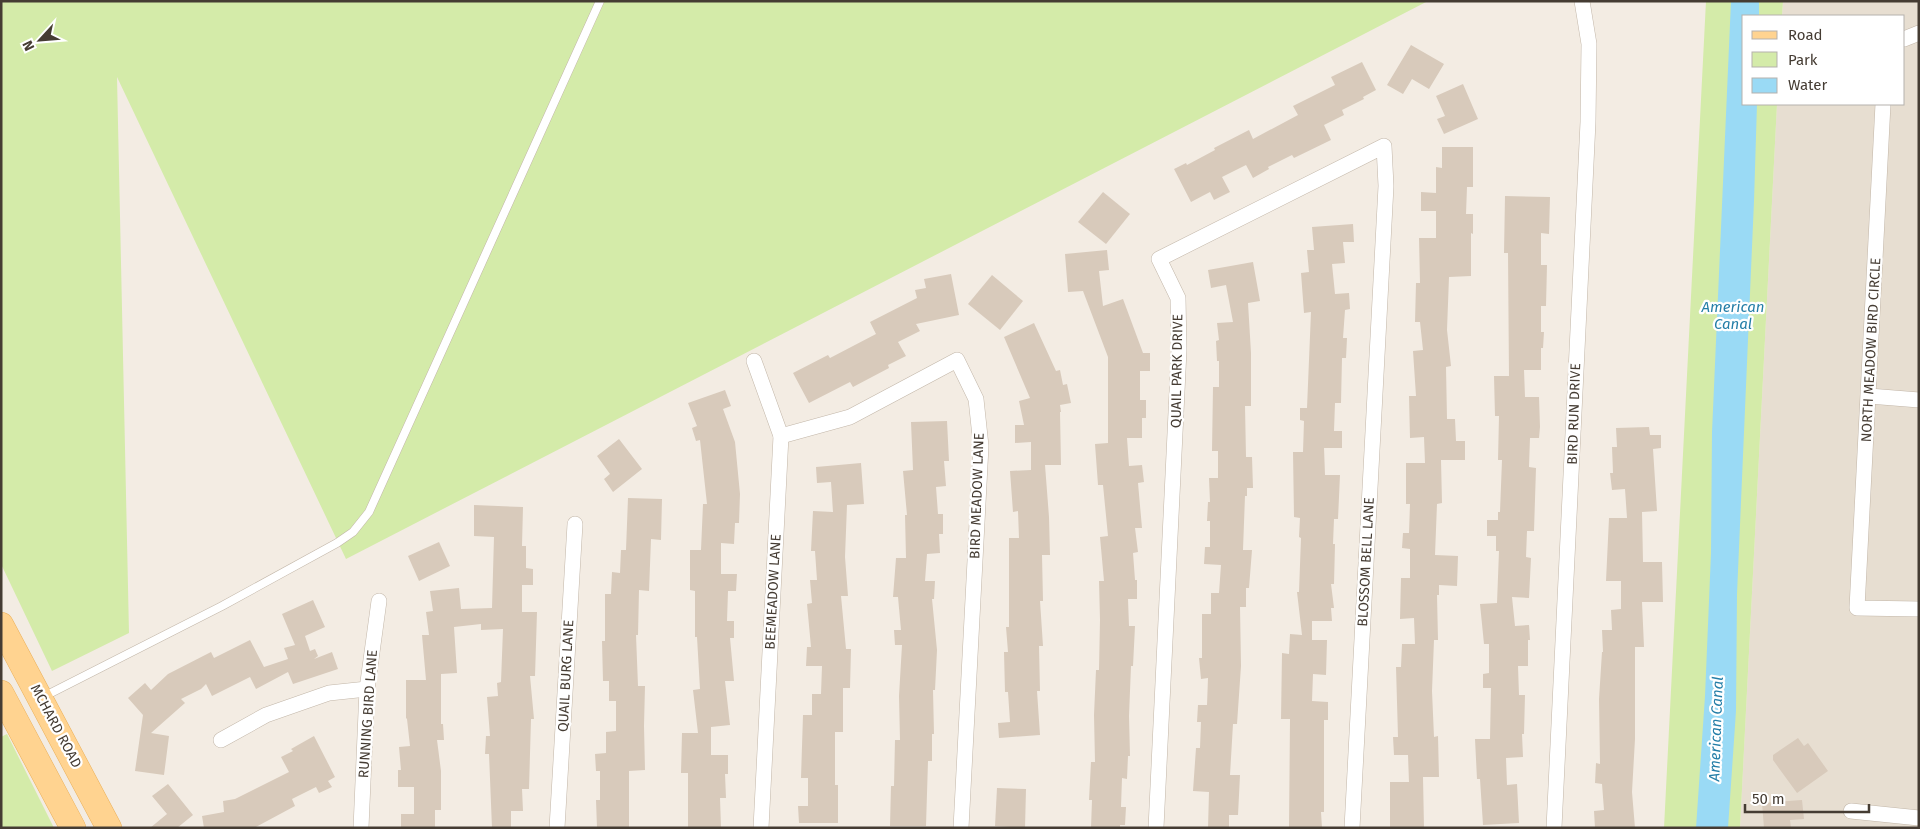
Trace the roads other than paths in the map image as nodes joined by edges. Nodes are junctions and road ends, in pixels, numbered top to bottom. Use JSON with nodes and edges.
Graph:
{"nodes":[{"id":1,"x":600,"y":1,"type":"edge"},
{"id":2,"x":1582,"y":1,"type":"edge"},
{"id":3,"x":1919,"y":33,"type":"edge"},
{"id":4,"x":1905,"y":39,"type":"edge"},
{"id":5,"x":1882,"y":105,"type":"edge"},
{"id":6,"x":1380,"y":296,"type":"joint"},
{"id":7,"x":754,"y":361,"type":"dead end"},
{"id":8,"x":1869,"y":396,"type":"junction"},
{"id":9,"x":1919,"y":400,"type":"edge"},
{"id":10,"x":781,"y":436,"type":"junction"},
{"id":11,"x":575,"y":524,"type":"dead end"},
{"id":12,"x":379,"y":601,"type":"dead end"},
{"id":13,"x":1919,"y":609,"type":"edge"},
{"id":14,"x":1,"y":625,"type":"edge"},
{"id":15,"x":367,"y":689,"type":"junction"},
{"id":16,"x":2,"y":695,"type":"edge"},
{"id":17,"x":41,"y":697,"type":"junction"},
{"id":18,"x":222,"y":740,"type":"dead end"},
{"id":19,"x":1851,"y":811,"type":"dead end"},
{"id":20,"x":1919,"y":818,"type":"edge"},
{"id":21,"x":73,"y":828,"type":"edge"},
{"id":22,"x":109,"y":828,"type":"edge"},
{"id":23,"x":361,"y":828,"type":"edge"},
{"id":24,"x":557,"y":828,"type":"edge"},
{"id":25,"x":761,"y":828,"type":"edge"},
{"id":26,"x":961,"y":828,"type":"edge"},
{"id":27,"x":1156,"y":828,"type":"edge"},
{"id":28,"x":1352,"y":828,"type":"edge"},
{"id":29,"x":1554,"y":828,"type":"edge"}],
"edges":[{"from":1,"to":17,"type":"lane"},
{"from":2,"to":29,"type":"street","name":"BIRD RUN DRIVE"},
{"from":3,"to":4,"type":"street"},
{"from":5,"to":8,"type":"street","name":"NORTH MEADOW BIRD CIRCLE"},
{"from":6,"to":27,"type":"street","name":"QUAIL PARK DRIVE"},
{"from":6,"to":28,"type":"street","name":"BLOSSOM BELL LANE"},
{"from":7,"to":10,"type":"street","name":"BEEMEADOW LANE"},
{"from":8,"to":9,"type":"street"},
{"from":8,"to":13,"type":"street","name":"NORTH MEADOW BIRD CIRCLE"},
{"from":10,"to":25,"type":"street","name":"BEEMEADOW LANE"},
{"from":10,"to":26,"type":"street","name":"BIRD MEADOW LANE"},
{"from":11,"to":24,"type":"street","name":"QUAIL BURG LANE"},
{"from":12,"to":15,"type":"street","name":"RUNNING BIRD LANE"},
{"from":14,"to":17,"type":"main road","name":"MCHARD ROAD"},
{"from":15,"to":18,"type":"street"},
{"from":15,"to":23,"type":"street","name":"RUNNING BIRD LANE"},
{"from":16,"to":21,"type":"main road"},
{"from":17,"to":22,"type":"main road","name":"MCHARD ROAD"},
{"from":19,"to":20,"type":"street"}]}
